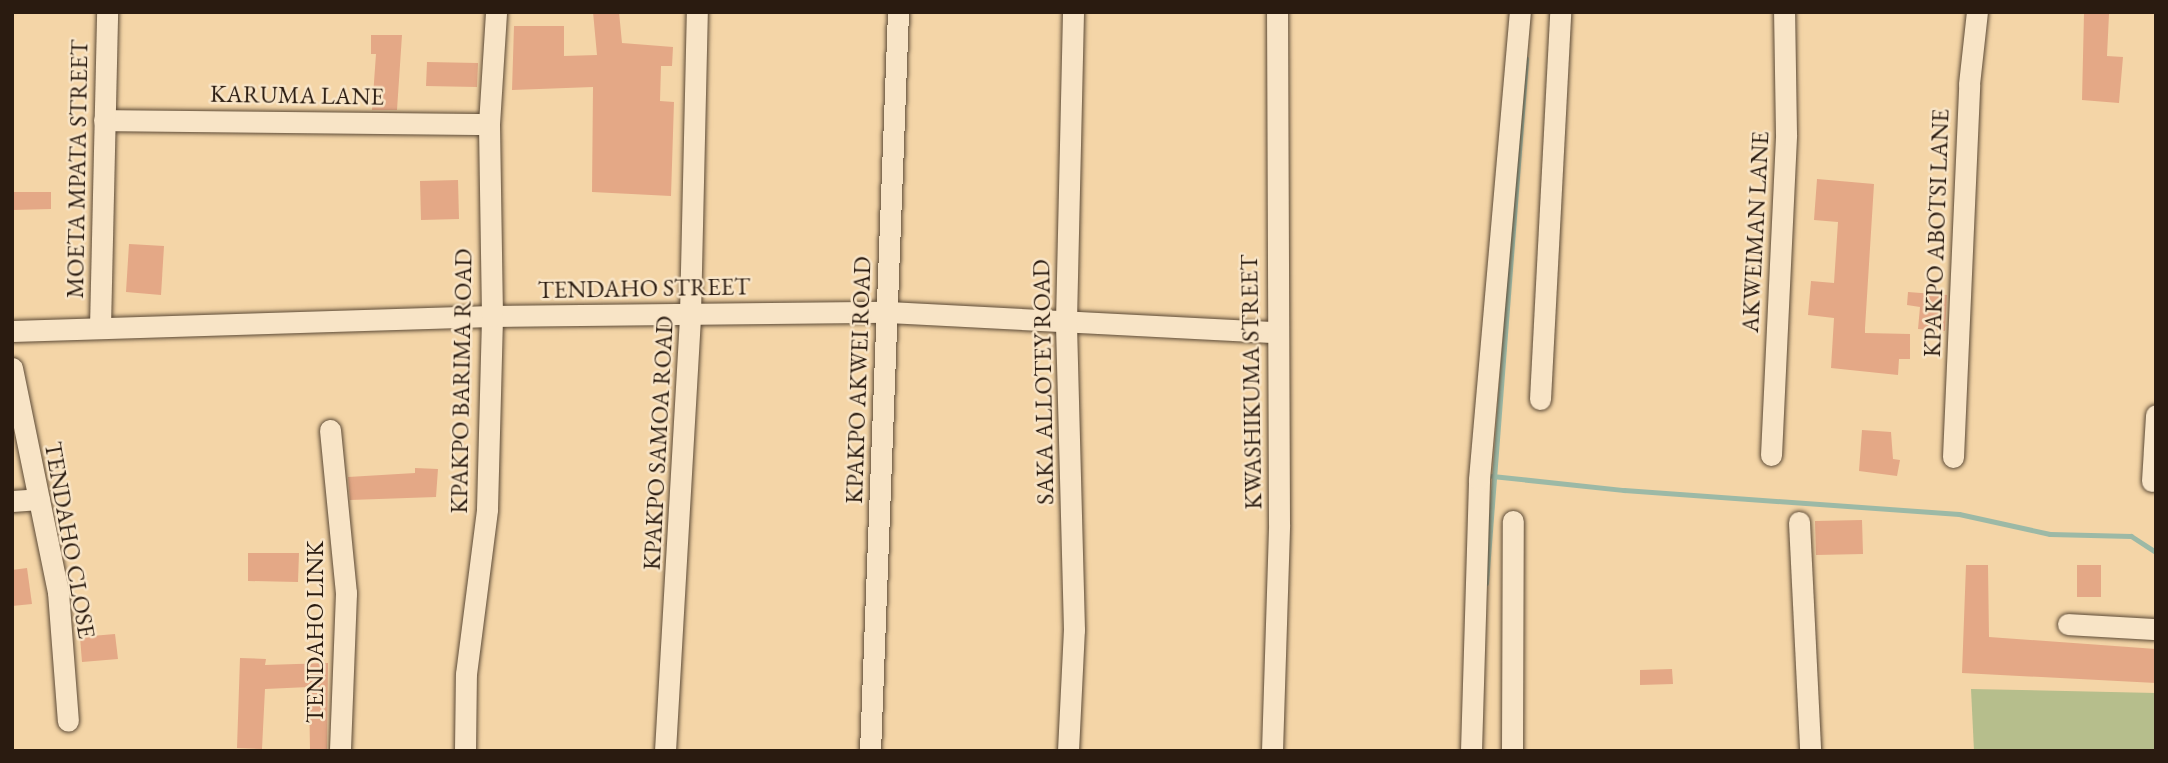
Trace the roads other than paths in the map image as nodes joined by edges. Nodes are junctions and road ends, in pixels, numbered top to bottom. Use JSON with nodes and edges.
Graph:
{"nodes":[{"id":1,"x":107,"y":12,"type":"edge"},
{"id":2,"x":496,"y":12,"type":"edge"},
{"id":3,"x":697,"y":12,"type":"edge"},
{"id":4,"x":898,"y":12,"type":"edge"},
{"id":5,"x":1073,"y":12,"type":"edge"},
{"id":6,"x":1277,"y":12,"type":"edge"},
{"id":7,"x":1520,"y":12,"type":"edge"},
{"id":8,"x":1560,"y":12,"type":"edge"},
{"id":9,"x":1784,"y":12,"type":"edge"},
{"id":10,"x":1978,"y":12,"type":"edge"},
{"id":11,"x":104,"y":120,"type":"junction"},
{"id":12,"x":489,"y":124,"type":"junction"},
{"id":13,"x":888,"y":312,"type":"junction"},
{"id":14,"x":690,"y":314,"type":"junction"},
{"id":15,"x":492,"y":316,"type":"junction"},
{"id":16,"x":1066,"y":321,"type":"junction"},
{"id":17,"x":100,"y":327,"type":"junction"},
{"id":18,"x":12,"y":331,"type":"edge"},
{"id":19,"x":1276,"y":332,"type":"junction"},
{"id":20,"x":12,"y":368,"type":"edge"},
{"id":21,"x":1540,"y":399,"type":"dead end"},
{"id":22,"x":2156,"y":415,"type":"edge"},
{"id":23,"x":330,"y":430,"type":"dead end"},
{"id":24,"x":1771,"y":455,"type":"dead end"},
{"id":25,"x":1953,"y":457,"type":"dead end"},
{"id":26,"x":2152,"y":481,"type":"dead end"},
{"id":27,"x":39,"y":499,"type":"junction"},
{"id":28,"x":12,"y":501,"type":"edge"},
{"id":29,"x":1513,"y":521,"type":"dead end"},
{"id":30,"x":1799,"y":522,"type":"dead end"},
{"id":31,"x":2068,"y":624,"type":"dead end"},
{"id":32,"x":2156,"y":629,"type":"edge"},
{"id":33,"x":68,"y":722,"type":"dead end"},
{"id":34,"x":340,"y":751,"type":"edge"},
{"id":35,"x":465,"y":751,"type":"edge"},
{"id":36,"x":666,"y":751,"type":"edge"},
{"id":37,"x":870,"y":751,"type":"edge"},
{"id":38,"x":1068,"y":751,"type":"edge"},
{"id":39,"x":1272,"y":751,"type":"edge"},
{"id":40,"x":1471,"y":751,"type":"edge"},
{"id":41,"x":1512,"y":751,"type":"edge"},
{"id":42,"x":1810,"y":751,"type":"edge"}],
"edges":[{"from":1,"to":11,"type":"street","name":"MOETA MPATA STREET"},
{"from":2,"to":12,"type":"street","name":"KPAKPO BARIMA ROAD"},
{"from":3,"to":14,"type":"street","name":"KPAKPO SAMOA ROAD"},
{"from":4,"to":13,"type":"street","name":"KPAKPO AKWEI ROAD"},
{"from":5,"to":16,"type":"street","name":"SAKA ALLOTEY ROAD"},
{"from":6,"to":19,"type":"street","name":"KWASHIKUMA STREET"},
{"from":7,"to":40,"type":"street"},
{"from":8,"to":21,"type":"street"},
{"from":9,"to":24,"type":"street","name":"AKWEIMAN LANE"},
{"from":10,"to":25,"type":"street","name":"KPAKPO ABOTSI LANE"},
{"from":11,"to":12,"type":"street","name":"KARUMA LANE"},
{"from":11,"to":17,"type":"street","name":"MOETA MPATA STREET"},
{"from":12,"to":15,"type":"street","name":"KPAKPO BARIMA ROAD"},
{"from":13,"to":14,"type":"street","name":"TENDAHO STREET"},
{"from":13,"to":16,"type":"street","name":"TENDAHO STREET"},
{"from":13,"to":37,"type":"street","name":"KPAKPO AKWEI ROAD"},
{"from":14,"to":15,"type":"street","name":"TENDAHO STREET"},
{"from":14,"to":36,"type":"street","name":"KPAKPO SAMOA ROAD"},
{"from":15,"to":17,"type":"street","name":"TENDAHO STREET"},
{"from":15,"to":35,"type":"street","name":"KPAKPO BARIMA ROAD"},
{"from":16,"to":19,"type":"street","name":"TENDAHO STREET"},
{"from":16,"to":38,"type":"street","name":"SAKA ALLOTEY ROAD"},
{"from":17,"to":18,"type":"street","name":"TENDAHO STREET"},
{"from":19,"to":39,"type":"street","name":"KWASHIKUMA STREET"},
{"from":20,"to":27,"type":"street","name":"TENDAHO CLOSE"},
{"from":22,"to":26,"type":"street"},
{"from":23,"to":34,"type":"street","name":"TENDAHO LINK"},
{"from":27,"to":28,"type":"street"},
{"from":27,"to":33,"type":"street","name":"TENDAHO CLOSE"},
{"from":29,"to":41,"type":"street"},
{"from":30,"to":42,"type":"street"},
{"from":31,"to":32,"type":"street"}]}
